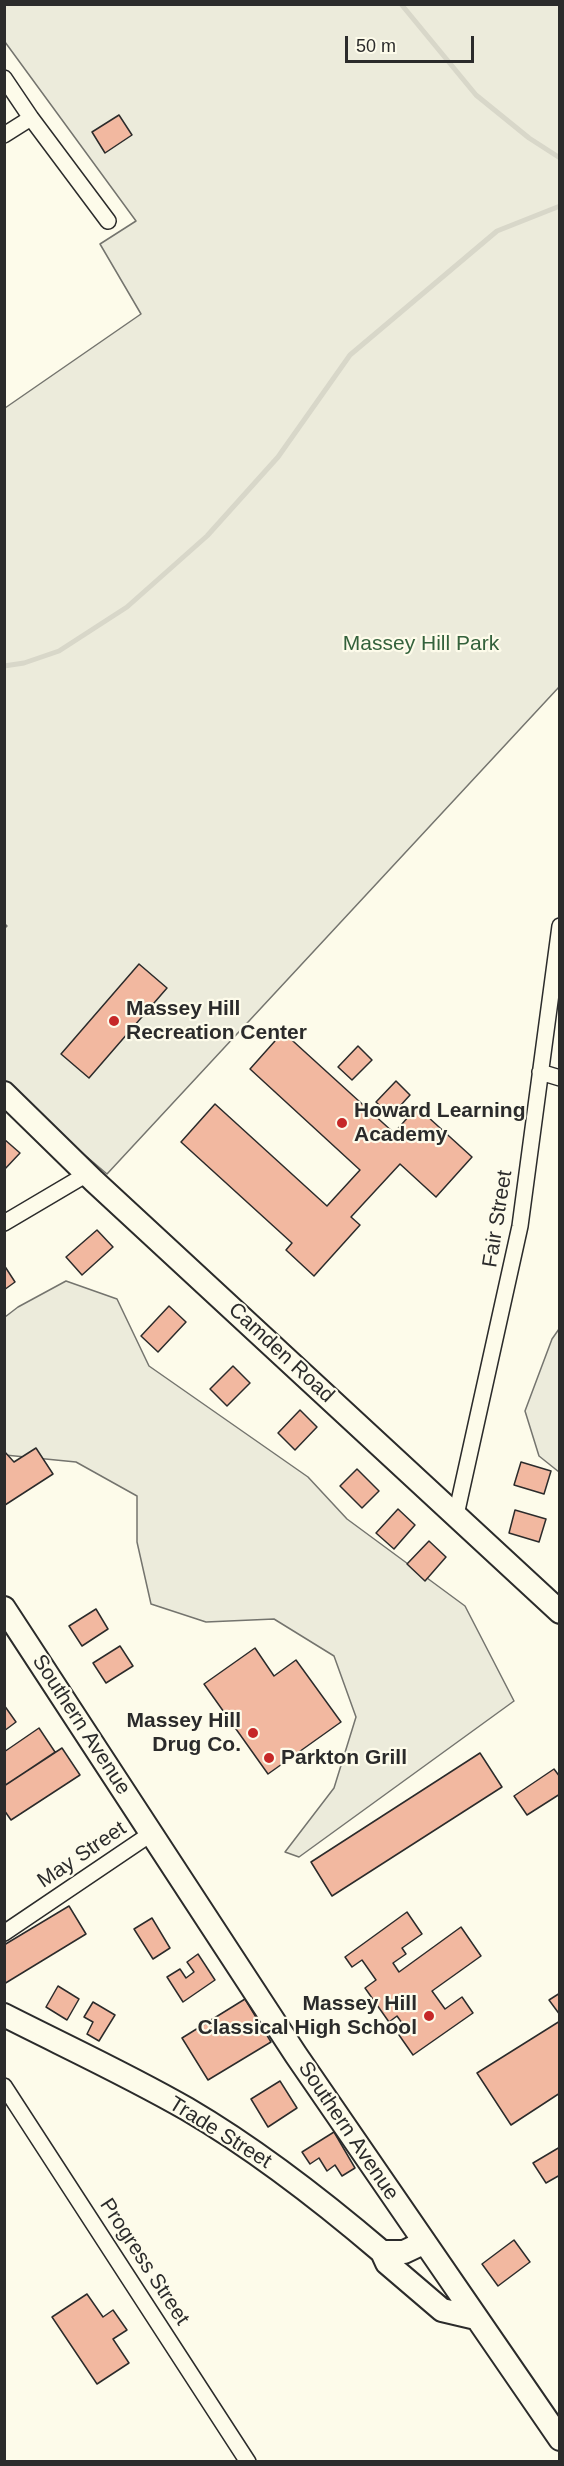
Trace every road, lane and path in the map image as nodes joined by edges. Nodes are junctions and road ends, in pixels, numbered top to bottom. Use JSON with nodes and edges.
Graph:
{"nodes":[{"id":1,"x":4,"y":78,"type":"edge"},
{"id":2,"x":31,"y":118,"type":"junction"},
{"id":3,"x":4,"y":135,"type":"edge"},
{"id":4,"x":108,"y":221,"type":"dead end"},
{"id":5,"x":560,"y":926,"type":"edge"},
{"id":6,"x":540,"y":1072,"type":"junction"},
{"id":7,"x":560,"y":1078,"type":"edge"},
{"id":8,"x":4,"y":1093,"type":"edge"},
{"id":9,"x":87,"y":1174,"type":"junction"},
{"id":10,"x":4,"y":1223,"type":"edge"},
{"id":11,"x":456,"y":1515,"type":"junction"},
{"id":12,"x":4,"y":1608,"type":"edge"},
{"id":13,"x":560,"y":1612,"type":"edge"},
{"id":14,"x":152,"y":1833,"type":"junction"},
{"id":15,"x":4,"y":1933,"type":"edge"},
{"id":16,"x":4,"y":2015,"type":"edge"},
{"id":17,"x":4,"y":2086,"type":"edge"},
{"id":18,"x":423,"y":2243,"type":"junction"},
{"id":19,"x":382,"y":2252,"type":"junction"},
{"id":20,"x":476,"y":2318,"type":"junction"},
{"id":21,"x":560,"y":2439,"type":"edge"},
{"id":22,"x":248,"y":2462,"type":"edge"}],
"edges":[{"from":1,"to":2,"type":"street"},
{"from":2,"to":3,"type":"street"},
{"from":2,"to":4,"type":"street"},
{"from":5,"to":6,"type":"street","name":"Fair Street"},
{"from":6,"to":7,"type":"street"},
{"from":6,"to":11,"type":"street","name":"Fair Street"},
{"from":8,"to":9,"type":"street","name":"Camden Road"},
{"from":9,"to":10,"type":"street"},
{"from":9,"to":11,"type":"street","name":"Camden Road"},
{"from":11,"to":13,"type":"street","name":"Camden Road"},
{"from":12,"to":14,"type":"street","name":"Southern Avenue"},
{"from":14,"to":15,"type":"street","name":"May Street"},
{"from":14,"to":18,"type":"street","name":"Southern Avenue"},
{"from":16,"to":19,"type":"street","name":"Trade Street"},
{"from":17,"to":22,"type":"street","name":"Progress Street"},
{"from":18,"to":19,"type":"street"},
{"from":18,"to":20,"type":"street","name":"Southern Avenue"},
{"from":19,"to":20,"type":"street","name":"Trade Street"},
{"from":20,"to":21,"type":"street","name":"Southern Avenue"}]}
